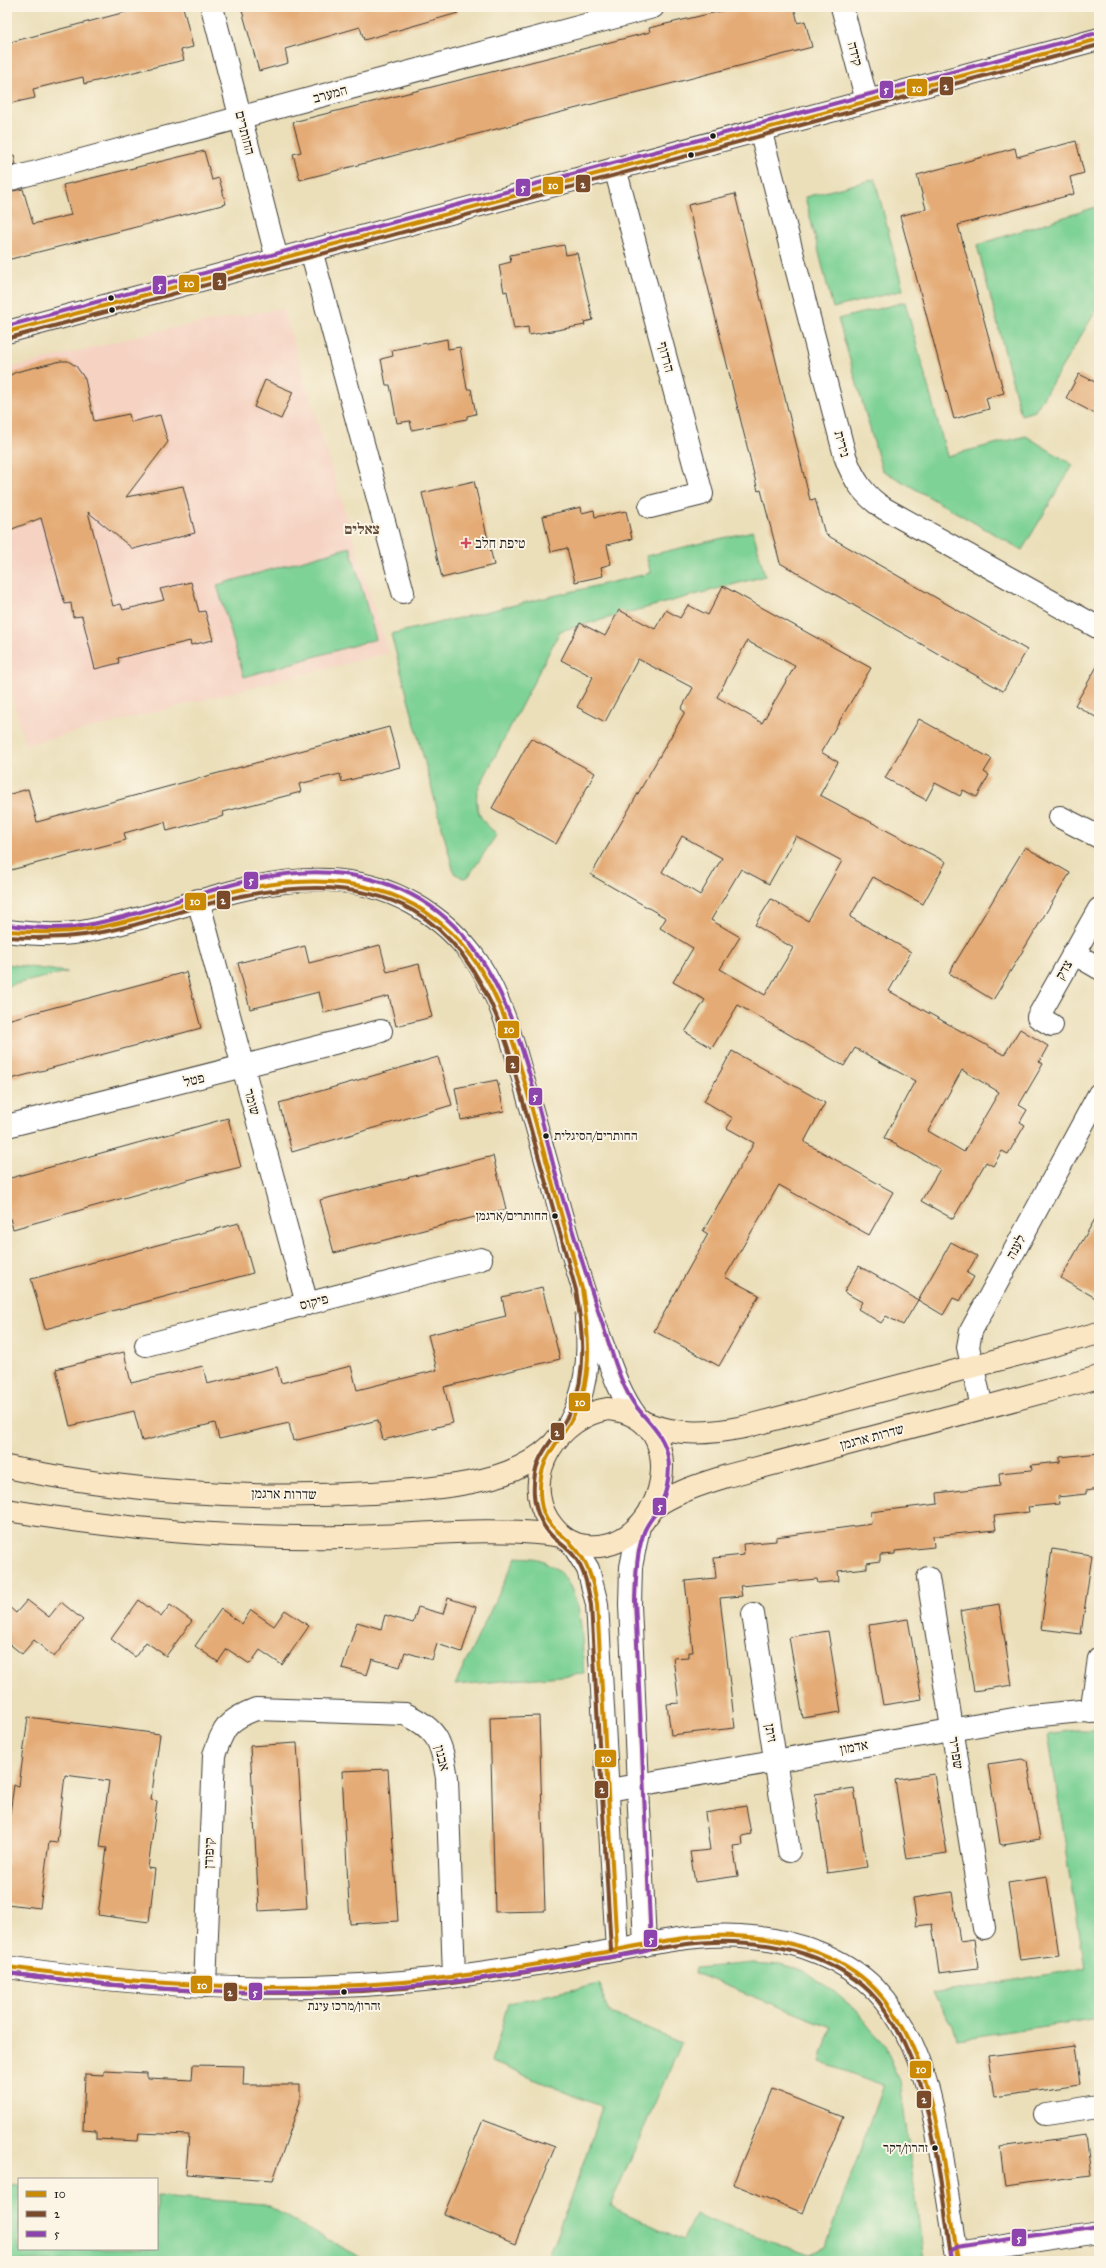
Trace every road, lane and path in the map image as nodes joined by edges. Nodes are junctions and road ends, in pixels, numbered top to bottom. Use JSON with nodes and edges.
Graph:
{"nodes":[{"id":1,"x":212,"y":7,"type":"edge"},
{"id":2,"x":653,"y":7,"type":"edge"},
{"id":3,"x":842,"y":7,"type":"edge"},
{"id":4,"x":1099,"y":38,"type":"edge"},
{"id":5,"x":867,"y":101,"type":"junction"},
{"id":6,"x":241,"y":118,"type":"junction"},
{"id":7,"x":760,"y":129,"type":"junction"},
{"id":8,"x":616,"y":168,"type":"junction"},
{"id":9,"x":7,"y":180,"type":"edge"},
{"id":10,"x":311,"y":250,"type":"junction"},
{"id":11,"x":277,"y":259,"type":"junction"},
{"id":12,"x":7,"y":332,"type":"edge"},
{"id":13,"x":650,"y":507,"type":"dead end"},
{"id":14,"x":403,"y":592,"type":"dead end"},
{"id":15,"x":1099,"y":628,"type":"edge"},
{"id":16,"x":1060,"y":817,"type":"dead end"},
{"id":17,"x":1099,"y":837,"type":"edge"},
{"id":18,"x":198,"y":900,"type":"junction"},
{"id":19,"x":1099,"y":909,"type":"edge"},
{"id":20,"x":7,"y":931,"type":"edge"},
{"id":21,"x":1073,"y":953,"type":"junction"},
{"id":22,"x":1099,"y":968,"type":"edge"},
{"id":23,"x":1052,"y":1025,"type":"dead end"},
{"id":24,"x":381,"y":1031,"type":"dead end"},
{"id":25,"x":243,"y":1067,"type":"junction"},
{"id":26,"x":1099,"y":1094,"type":"edge"},
{"id":27,"x":7,"y":1126,"type":"edge"},
{"id":28,"x":481,"y":1259,"type":"dead end"},
{"id":29,"x":582,"y":1289,"type":"junction"},
{"id":30,"x":307,"y":1304,"type":"junction"},
{"id":31,"x":1099,"y":1333,"type":"edge"},
{"id":32,"x":146,"y":1345,"type":"dead end"},
{"id":33,"x":972,"y":1366,"type":"junction"},
{"id":34,"x":1099,"y":1377,"type":"edge"},
{"id":35,"x":982,"y":1407,"type":"junction"},
{"id":36,"x":640,"y":1420,"type":"junction"},
{"id":37,"x":569,"y":1424,"type":"junction"},
{"id":38,"x":552,"y":1445,"type":"junction"},
{"id":39,"x":7,"y":1467,"type":"edge"},
{"id":40,"x":7,"y":1510,"type":"edge"},
{"id":41,"x":645,"y":1518,"type":"junction"},
{"id":42,"x":566,"y":1539,"type":"junction"},
{"id":43,"x":928,"y":1578,"type":"dead end"},
{"id":44,"x":753,"y":1614,"type":"dead end"},
{"id":45,"x":1099,"y":1658,"type":"edge"},
{"id":46,"x":1095,"y":1712,"type":"edge"},
{"id":47,"x":228,"y":1723,"type":"joint"},
{"id":48,"x":952,"y":1730,"type":"junction"},
{"id":49,"x":776,"y":1761,"type":"junction"},
{"id":50,"x":637,"y":1785,"type":"junction"},
{"id":51,"x":609,"y":1790,"type":"junction"},
{"id":52,"x":789,"y":1851,"type":"dead end"},
{"id":53,"x":984,"y":1928,"type":"dead end"},
{"id":54,"x":645,"y":1945,"type":"junction"},
{"id":55,"x":617,"y":1950,"type":"junction"},
{"id":56,"x":7,"y":1967,"type":"edge"},
{"id":57,"x":454,"y":1976,"type":"junction"},
{"id":58,"x":205,"y":1986,"type":"junction"},
{"id":59,"x":1099,"y":2106,"type":"edge"},
{"id":60,"x":1045,"y":2114,"type":"dead end"},
{"id":61,"x":1099,"y":2232,"type":"edge"},
{"id":62,"x":957,"y":2257,"type":"edge"}],
"edges":[{"from":1,"to":6,"type":"street","name":"החותרים"},
{"from":2,"to":6,"type":"street","name":"המערב"},
{"from":3,"to":5,"type":"street","name":"קידה"},
{"from":4,"to":5,"type":"street"},
{"from":5,"to":7,"type":"street"},
{"from":6,"to":9,"type":"street","name":"המערב"},
{"from":6,"to":11,"type":"street","name":"החותרים"},
{"from":7,"to":8,"type":"street"},
{"from":7,"to":15,"type":"street","name":"נירית"},
{"from":8,"to":10,"type":"street"},
{"from":8,"to":13,"type":"street","name":"הרדוף"},
{"from":10,"to":11,"type":"street"},
{"from":10,"to":14,"type":"street"},
{"from":11,"to":12,"type":"street"},
{"from":16,"to":17,"type":"street"},
{"from":18,"to":20,"type":"street"},
{"from":18,"to":25,"type":"street","name":"שומר"},
{"from":18,"to":29,"type":"street"},
{"from":19,"to":21,"type":"street","name":"צדק"},
{"from":21,"to":22,"type":"street"},
{"from":21,"to":23,"type":"street","name":"צדק"},
{"from":24,"to":25,"type":"street","name":"פטל"},
{"from":25,"to":27,"type":"street","name":"פטל"},
{"from":25,"to":30,"type":"street","name":"שומר"},
{"from":26,"to":33,"type":"street","name":"לענה"},
{"from":28,"to":30,"type":"street","name":"פיקוס"},
{"from":29,"to":36,"type":"street"},
{"from":29,"to":37,"type":"street"},
{"from":30,"to":32,"type":"street","name":"פיקוס"},
{"from":31,"to":33,"type":"street"},
{"from":33,"to":35,"type":"street","name":"לענה"},
{"from":33,"to":36,"type":"street"},
{"from":34,"to":35,"type":"street","name":"שדרות ארגמן"},
{"from":35,"to":41,"type":"street","name":"שדרות ארגמן"},
{"from":36,"to":37,"type":"street"},
{"from":36,"to":41,"type":"street"},
{"from":37,"to":38,"type":"street"},
{"from":38,"to":39,"type":"street","name":"שדרות ארגמן"},
{"from":38,"to":42,"type":"street"},
{"from":40,"to":42,"type":"street"},
{"from":41,"to":42,"type":"street"},
{"from":41,"to":50,"type":"street"},
{"from":42,"to":51,"type":"street"},
{"from":43,"to":48,"type":"street","name":"שפריר"},
{"from":44,"to":49,"type":"street","name":"זיתן"},
{"from":45,"to":46,"type":"street"},
{"from":46,"to":48,"type":"street","name":"אדמון"},
{"from":47,"to":57,"type":"street","name":"אבנון"},
{"from":47,"to":58,"type":"street","name":"קיפודן"},
{"from":48,"to":49,"type":"street","name":"אדמון"},
{"from":48,"to":53,"type":"street","name":"שפריר"},
{"from":49,"to":50,"type":"street","name":"אדמון"},
{"from":49,"to":52,"type":"street","name":"זיתן"},
{"from":50,"to":51,"type":"street","name":"אדמון"},
{"from":50,"to":54,"type":"street"},
{"from":51,"to":55,"type":"street"},
{"from":54,"to":55,"type":"street"},
{"from":54,"to":62,"type":"street"},
{"from":55,"to":57,"type":"street"},
{"from":56,"to":58,"type":"street"},
{"from":57,"to":58,"type":"street"},
{"from":59,"to":60,"type":"street"},
{"from":61,"to":62,"type":"street"}]}
